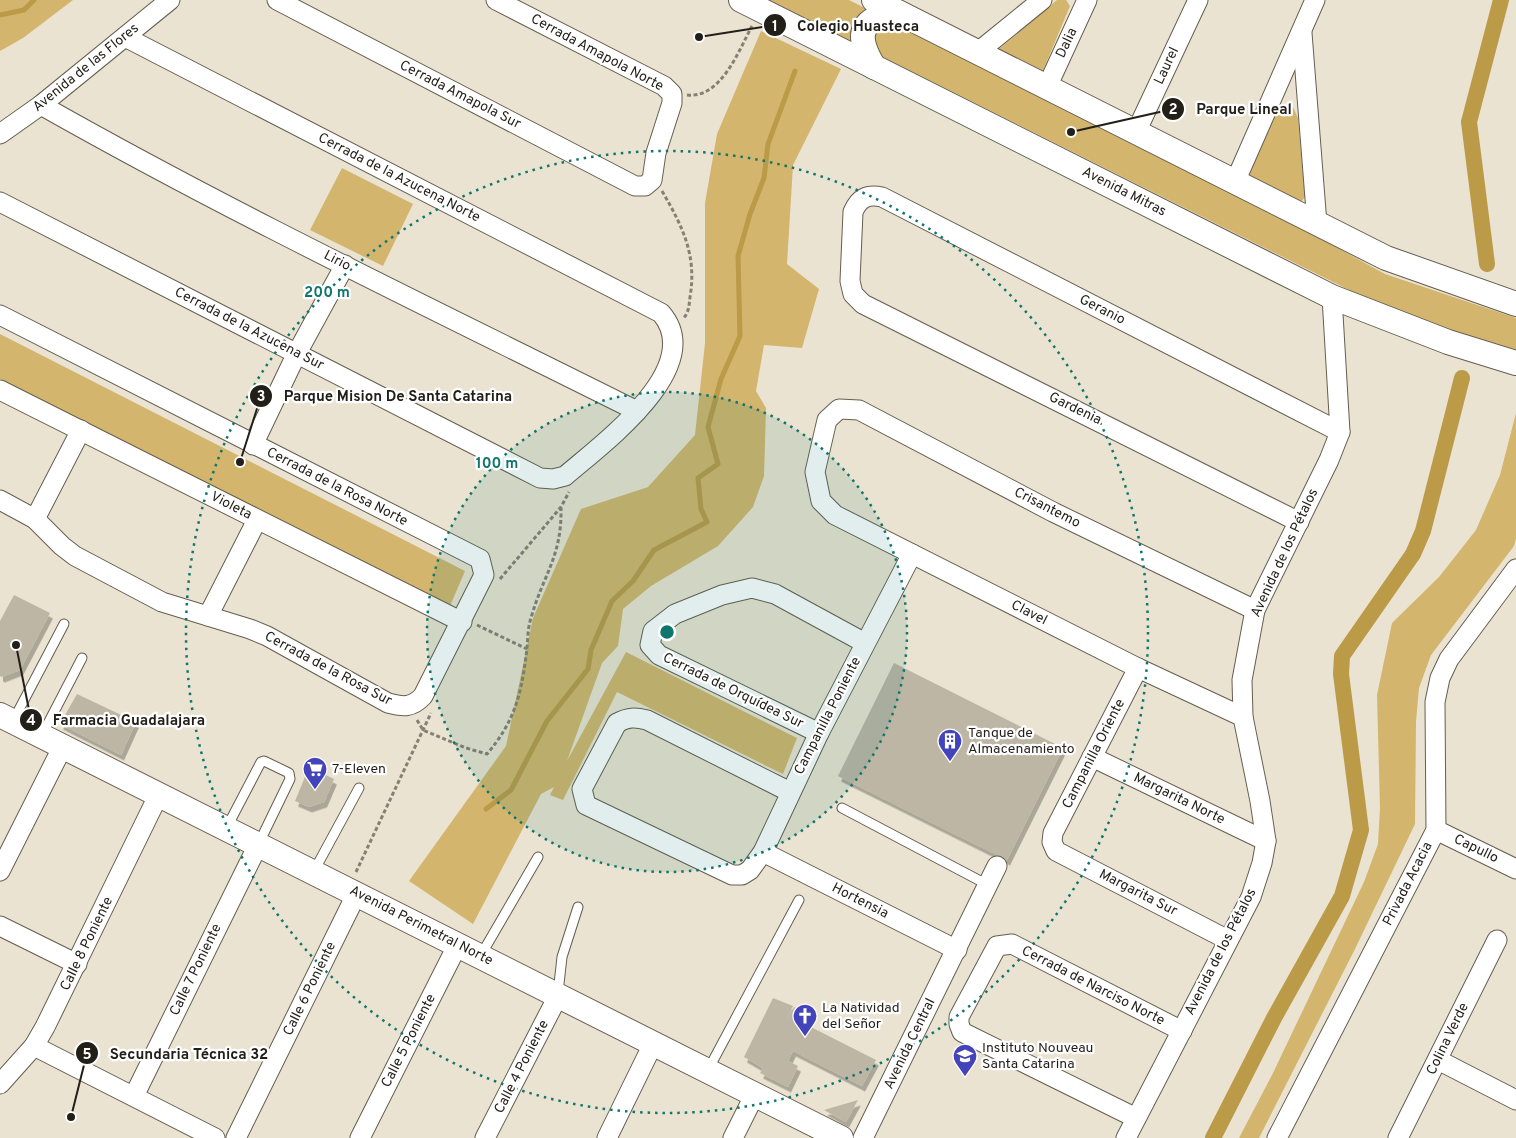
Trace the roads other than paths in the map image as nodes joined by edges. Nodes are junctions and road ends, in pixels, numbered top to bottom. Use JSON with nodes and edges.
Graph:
{"nodes":[{"id":1,"x":170,"y":0,"type":"edge"},
{"id":2,"x":276,"y":0,"type":"edge"},
{"id":3,"x":496,"y":0,"type":"edge"},
{"id":4,"x":874,"y":0,"type":"edge"},
{"id":5,"x":1042,"y":0,"type":"edge"},
{"id":6,"x":1088,"y":0,"type":"edge"},
{"id":7,"x":1198,"y":0,"type":"edge"},
{"id":8,"x":1315,"y":0,"type":"edge"},
{"id":9,"x":751,"y":5,"type":"edge"},
{"id":10,"x":901,"y":14,"type":"junction"},
{"id":11,"x":1302,"y":30,"type":"junction"},
{"id":12,"x":125,"y":37,"type":"junction"},
{"id":13,"x":978,"y":52,"type":"junction"},
{"id":14,"x":874,"y":67,"type":"junction"},
{"id":15,"x":1047,"y":87,"type":"junction"},
{"id":16,"x":672,"y":94,"type":"joint"},
{"id":17,"x":41,"y":105,"type":"junction"},
{"id":18,"x":1136,"y":132,"type":"junction"},
{"id":19,"x":0,"y":134,"type":"edge"},
{"id":20,"x":1235,"y":182,"type":"junction"},
{"id":21,"x":0,"y":202,"type":"edge"},
{"id":22,"x":1317,"y":224,"type":"junction"},
{"id":23,"x":345,"y":265,"type":"junction"},
{"id":24,"x":853,"y":294,"type":"joint"},
{"id":25,"x":1332,"y":297,"type":"junction"},
{"id":26,"x":1516,"y":304,"type":"edge"},
{"id":27,"x":0,"y":315,"type":"edge"},
{"id":28,"x":297,"y":353,"type":"junction"},
{"id":29,"x":1516,"y":363,"type":"edge"},
{"id":30,"x":0,"y":390,"type":"edge"},
{"id":31,"x":637,"y":410,"type":"junction"},
{"id":32,"x":80,"y":430,"type":"junction"},
{"id":33,"x":1340,"y":432,"type":"junction"},
{"id":34,"x":252,"y":445,"type":"junction"},
{"id":35,"x":0,"y":500,"type":"edge"},
{"id":36,"x":820,"y":501,"type":"joint"},
{"id":37,"x":35,"y":519,"type":"junction"},
{"id":38,"x":257,"y":520,"type":"junction"},
{"id":39,"x":1299,"y":522,"type":"junction"},
{"id":40,"x":912,"y":554,"type":"junction"},
{"id":41,"x":1516,"y":569,"type":"edge"},
{"id":42,"x":1255,"y":610,"type":"junction"},
{"id":43,"x":208,"y":616,"type":"junction"},
{"id":44,"x":470,"y":619,"type":"junction"},
{"id":45,"x":64,"y":624,"type":"dead end"},
{"id":46,"x":865,"y":643,"type":"junction"},
{"id":47,"x":82,"y":658,"type":"dead end"},
{"id":48,"x":1138,"y":668,"type":"junction"},
{"id":49,"x":1243,"y":717,"type":"junction"},
{"id":50,"x":6,"y":718,"type":"edge"},
{"id":51,"x":819,"y":733,"type":"junction"},
{"id":52,"x":42,"y":736,"type":"junction"},
{"id":53,"x":63,"y":746,"type":"junction"},
{"id":54,"x":1092,"y":757,"type":"junction"},
{"id":55,"x":359,"y":788,"type":"dead end"},
{"id":56,"x":790,"y":792,"type":"junction"},
{"id":57,"x":159,"y":794,"type":"junction"},
{"id":58,"x":842,"y":808,"type":"dead end"},
{"id":59,"x":227,"y":828,"type":"junction"},
{"id":60,"x":1436,"y":830,"type":"junction"},
{"id":61,"x":1266,"y":841,"type":"junction"},
{"id":62,"x":1052,"y":842,"type":"joint"},
{"id":63,"x":258,"y":843,"type":"junction"},
{"id":64,"x":763,"y":852,"type":"junction"},
{"id":65,"x":538,"y":857,"type":"dead end"},
{"id":66,"x":997,"y":866,"type":"dead end"},
{"id":67,"x":1516,"y":869,"type":"edge"},
{"id":68,"x":0,"y":871,"type":"edge"},
{"id":69,"x":314,"y":872,"type":"junction"},
{"id":70,"x":988,"y":886,"type":"junction"},
{"id":71,"x":352,"y":891,"type":"junction"},
{"id":72,"x":799,"y":900,"type":"dead end"},
{"id":73,"x":578,"y":906,"type":"dead end"},
{"id":74,"x":0,"y":926,"type":"edge"},
{"id":75,"x":1228,"y":940,"type":"junction"},
{"id":76,"x":1497,"y":940,"type":"dead end"},
{"id":77,"x":458,"y":944,"type":"junction"},
{"id":78,"x":957,"y":950,"type":"junction"},
{"id":79,"x":481,"y":956,"type":"junction"},
{"id":80,"x":77,"y":964,"type":"junction"},
{"id":81,"x":558,"y":996,"type":"junction"},
{"id":82,"x":1182,"y":1031,"type":"junction"},
{"id":83,"x":653,"y":1044,"type":"junction"},
{"id":84,"x":34,"y":1046,"type":"junction"},
{"id":85,"x":1438,"y":1060,"type":"junction"},
{"id":86,"x":707,"y":1072,"type":"junction"},
{"id":87,"x":0,"y":1084,"type":"edge"},
{"id":88,"x":134,"y":1096,"type":"junction"},
{"id":89,"x":754,"y":1096,"type":"junction"},
{"id":90,"x":1516,"y":1100,"type":"edge"},
{"id":91,"x":1136,"y":1118,"type":"junction"},
{"id":92,"x":215,"y":1138,"type":"edge"},
{"id":93,"x":236,"y":1138,"type":"edge"},
{"id":94,"x":360,"y":1138,"type":"edge"},
{"id":95,"x":486,"y":1138,"type":"edge"},
{"id":96,"x":607,"y":1138,"type":"edge"},
{"id":97,"x":733,"y":1138,"type":"edge"},
{"id":98,"x":841,"y":1138,"type":"edge"},
{"id":99,"x":863,"y":1138,"type":"edge"},
{"id":100,"x":1126,"y":1138,"type":"edge"},
{"id":101,"x":1277,"y":1138,"type":"edge"},
{"id":102,"x":1398,"y":1138,"type":"edge"}],
"edges":[{"from":1,"to":12,"type":"street","name":"Avenida de las Flores"},
{"from":2,"to":16,"type":"street","name":"Cerrada Amapola Sur"},
{"from":3,"to":16,"type":"street","name":"Cerrada Amapola Norte"},
{"from":4,"to":10,"type":"street"},
{"from":5,"to":13,"type":"street"},
{"from":6,"to":15,"type":"street","name":"Dalia"},
{"from":7,"to":18,"type":"street","name":"Laurel"},
{"from":8,"to":11,"type":"street"},
{"from":9,"to":14,"type":"street","name":"Avenida Mitras"},
{"from":10,"to":13,"type":"street"},
{"from":10,"to":14,"type":"street"},
{"from":11,"to":20,"type":"street"},
{"from":11,"to":22,"type":"street"},
{"from":12,"to":17,"type":"street","name":"Avenida de las Flores"},
{"from":12,"to":31,"type":"street","name":"Cerrada de la Azucena Norte"},
{"from":13,"to":15,"type":"street"},
{"from":14,"to":25,"type":"street","name":"Avenida Mitras"},
{"from":15,"to":18,"type":"street"},
{"from":17,"to":19,"type":"street","name":"Avenida de las Flores"},
{"from":17,"to":23,"type":"street","name":"Lirio"},
{"from":18,"to":20,"type":"street"},
{"from":20,"to":22,"type":"street"},
{"from":21,"to":28,"type":"street","name":"Cerrada de la Azucena Sur"},
{"from":22,"to":26,"type":"street"},
{"from":23,"to":28,"type":"street"},
{"from":23,"to":31,"type":"street","name":"Lirio"},
{"from":24,"to":33,"type":"street","name":"Geranio"},
{"from":24,"to":39,"type":"street","name":"Gardenia"},
{"from":25,"to":29,"type":"street","name":"Avenida Mitras"},
{"from":25,"to":33,"type":"street","name":"Avenida de los Pétalos"},
{"from":27,"to":34,"type":"street","name":"Cerrada de la Rosa Norte"},
{"from":28,"to":31,"type":"street","name":"Cerrada de la Azucena Sur"},
{"from":28,"to":34,"type":"street"},
{"from":30,"to":32,"type":"street","name":"Violeta"},
{"from":32,"to":37,"type":"street"},
{"from":32,"to":38,"type":"street","name":"Violeta"},
{"from":33,"to":39,"type":"street","name":"Avenida de los Pétalos"},
{"from":34,"to":44,"type":"street","name":"Cerrada de la Rosa Norte"},
{"from":35,"to":37,"type":"street","name":"Cerrada de la Rosa Sur"},
{"from":36,"to":40,"type":"street","name":"Clavel"},
{"from":36,"to":42,"type":"street","name":"Crisantemo"},
{"from":37,"to":43,"type":"street","name":"Cerrada de la Rosa Sur"},
{"from":38,"to":43,"type":"street"},
{"from":38,"to":44,"type":"street","name":"Violeta"},
{"from":39,"to":42,"type":"street","name":"Avenida de los Pétalos"},
{"from":40,"to":46,"type":"street","name":"Campanilla Poniente"},
{"from":40,"to":48,"type":"street","name":"Clavel"},
{"from":41,"to":60,"type":"street","name":"Privada Acacia"},
{"from":42,"to":49,"type":"street","name":"Avenida de los Pétalos"},
{"from":43,"to":44,"type":"street","name":"Cerrada de la Rosa Sur"},
{"from":45,"to":50,"type":"lane"},
{"from":46,"to":51,"type":"street","name":"Campanilla Poniente"},
{"from":46,"to":51,"type":"street","name":"Cerrada de Orquídea Sur"},
{"from":47,"to":52,"type":"lane"},
{"from":48,"to":49,"type":"street","name":"Clavel"},
{"from":48,"to":54,"type":"street","name":"Campanilla Oriente"},
{"from":49,"to":61,"type":"street","name":"Avenida de los Pétalos"},
{"from":50,"to":52,"type":"street","name":"Avenida Perimetral Norte"},
{"from":51,"to":56,"type":"street","name":"Campanilla Poniente"},
{"from":52,"to":53,"type":"street","name":"Avenida Perimetral Norte"},
{"from":53,"to":57,"type":"street","name":"Avenida Perimetral Norte"},
{"from":53,"to":68,"type":"street"},
{"from":54,"to":61,"type":"street","name":"Margarita Norte"},
{"from":54,"to":62,"type":"street","name":"Campanilla Oriente"},
{"from":55,"to":69,"type":"lane"},
{"from":56,"to":64,"type":"street","name":"Campanilla Poniente"},
{"from":56,"to":64,"type":"street","name":"Campanilla Poniente"},
{"from":57,"to":59,"type":"street","name":"Avenida Perimetral Norte"},
{"from":57,"to":80,"type":"street","name":"Calle 8 Poniente"},
{"from":58,"to":70,"type":"lane"},
{"from":59,"to":63,"type":"street","name":"Avenida Perimetral Norte"},
{"from":59,"to":63,"type":"lane"},
{"from":60,"to":67,"type":"street","name":"Capullo"},
{"from":60,"to":101,"type":"street","name":"Privada Acacia"},
{"from":61,"to":75,"type":"street","name":"Avenida de los Pétalos"},
{"from":62,"to":75,"type":"street","name":"Margarita Sur"},
{"from":63,"to":69,"type":"street","name":"Avenida Perimetral Norte"},
{"from":63,"to":88,"type":"street","name":"Calle 7 Poniente"},
{"from":64,"to":78,"type":"street","name":"Hortensia"},
{"from":65,"to":79,"type":"lane"},
{"from":66,"to":70,"type":"street","name":"Avenida Central"},
{"from":69,"to":71,"type":"street","name":"Avenida Perimetral Norte"},
{"from":70,"to":78,"type":"street","name":"Avenida Central"},
{"from":71,"to":77,"type":"street","name":"Avenida Perimetral Norte"},
{"from":71,"to":93,"type":"street","name":"Calle 6 Poniente"},
{"from":72,"to":86,"type":"lane"},
{"from":73,"to":81,"type":"lane"},
{"from":74,"to":80,"type":"street"},
{"from":75,"to":82,"type":"street","name":"Avenida de los Pétalos"},
{"from":76,"to":85,"type":"street","name":"Colina Verde"},
{"from":77,"to":79,"type":"street","name":"Avenida Perimetral Norte"},
{"from":77,"to":94,"type":"street","name":"Calle 5 Poniente"},
{"from":78,"to":99,"type":"street","name":"Avenida Central"},
{"from":79,"to":81,"type":"street","name":"Avenida Perimetral Norte"},
{"from":80,"to":84,"type":"street","name":"Calle 8 Poniente"},
{"from":81,"to":83,"type":"street","name":"Avenida Perimetral Norte"},
{"from":81,"to":95,"type":"street","name":"Calle 4 Poniente"},
{"from":82,"to":91,"type":"street","name":"Avenida de los Pétalos"},
{"from":82,"to":91,"type":"street","name":"Cerrada de Narciso Norte"},
{"from":83,"to":86,"type":"street","name":"Avenida Perimetral Norte"},
{"from":83,"to":96,"type":"street"},
{"from":84,"to":87,"type":"street","name":"Calle 8 Poniente"},
{"from":84,"to":88,"type":"street"},
{"from":85,"to":90,"type":"street"},
{"from":85,"to":102,"type":"street","name":"Colina Verde"},
{"from":86,"to":89,"type":"street","name":"Avenida Perimetral Norte"},
{"from":88,"to":92,"type":"street"},
{"from":89,"to":97,"type":"street"},
{"from":89,"to":98,"type":"street","name":"Avenida Perimetral Norte"},
{"from":91,"to":100,"type":"street","name":"Avenida de los Pétalos"}]}
